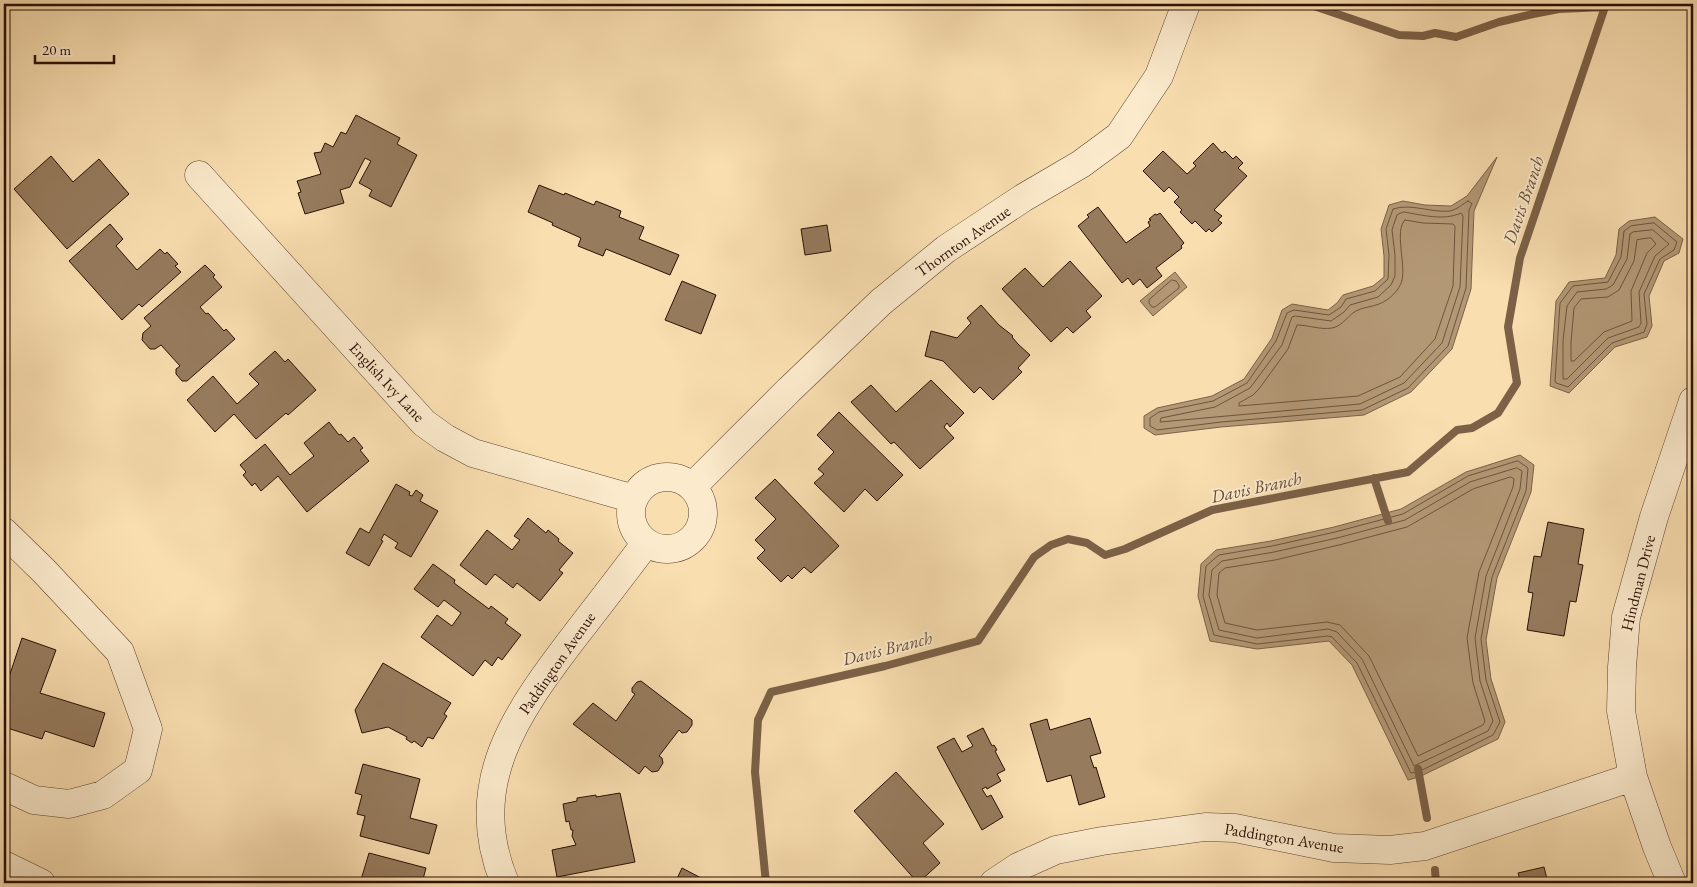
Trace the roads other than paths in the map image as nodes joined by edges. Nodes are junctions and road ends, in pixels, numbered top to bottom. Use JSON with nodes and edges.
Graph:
{"nodes":[{"id":1,"x":1186,"y":4,"type":"edge"},
{"id":2,"x":198,"y":175,"type":"dead end"},
{"id":3,"x":1693,"y":401,"type":"edge"},
{"id":4,"x":692,"y":487,"type":"junction"},
{"id":5,"x":634,"y":499,"type":"junction"},
{"id":6,"x":4,"y":532,"type":"edge"},
{"id":7,"x":646,"y":543,"type":"junction"},
{"id":8,"x":1633,"y":777,"type":"junction"},
{"id":9,"x":4,"y":786,"type":"edge"},
{"id":10,"x":4,"y":865,"type":"edge"},
{"id":11,"x":41,"y":883,"type":"edge"},
{"id":12,"x":506,"y":883,"type":"edge"},
{"id":13,"x":994,"y":883,"type":"edge"},
{"id":14,"x":1672,"y":883,"type":"edge"}],
"edges":[{"from":1,"to":4,"type":"street","name":"Thornton Avenue"},
{"from":2,"to":5,"type":"street","name":"English Ivy Lane"},
{"from":3,"to":8,"type":"street","name":"Hindman Drive"},
{"from":4,"to":5,"type":"street"},
{"from":4,"to":7,"type":"street"},
{"from":5,"to":7,"type":"street"},
{"from":6,"to":9,"type":"street"},
{"from":7,"to":12,"type":"street","name":"Paddington Avenue"},
{"from":8,"to":13,"type":"street","name":"Paddington Avenue"},
{"from":8,"to":14,"type":"street","name":"Hindman Drive"},
{"from":10,"to":11,"type":"street"}]}
